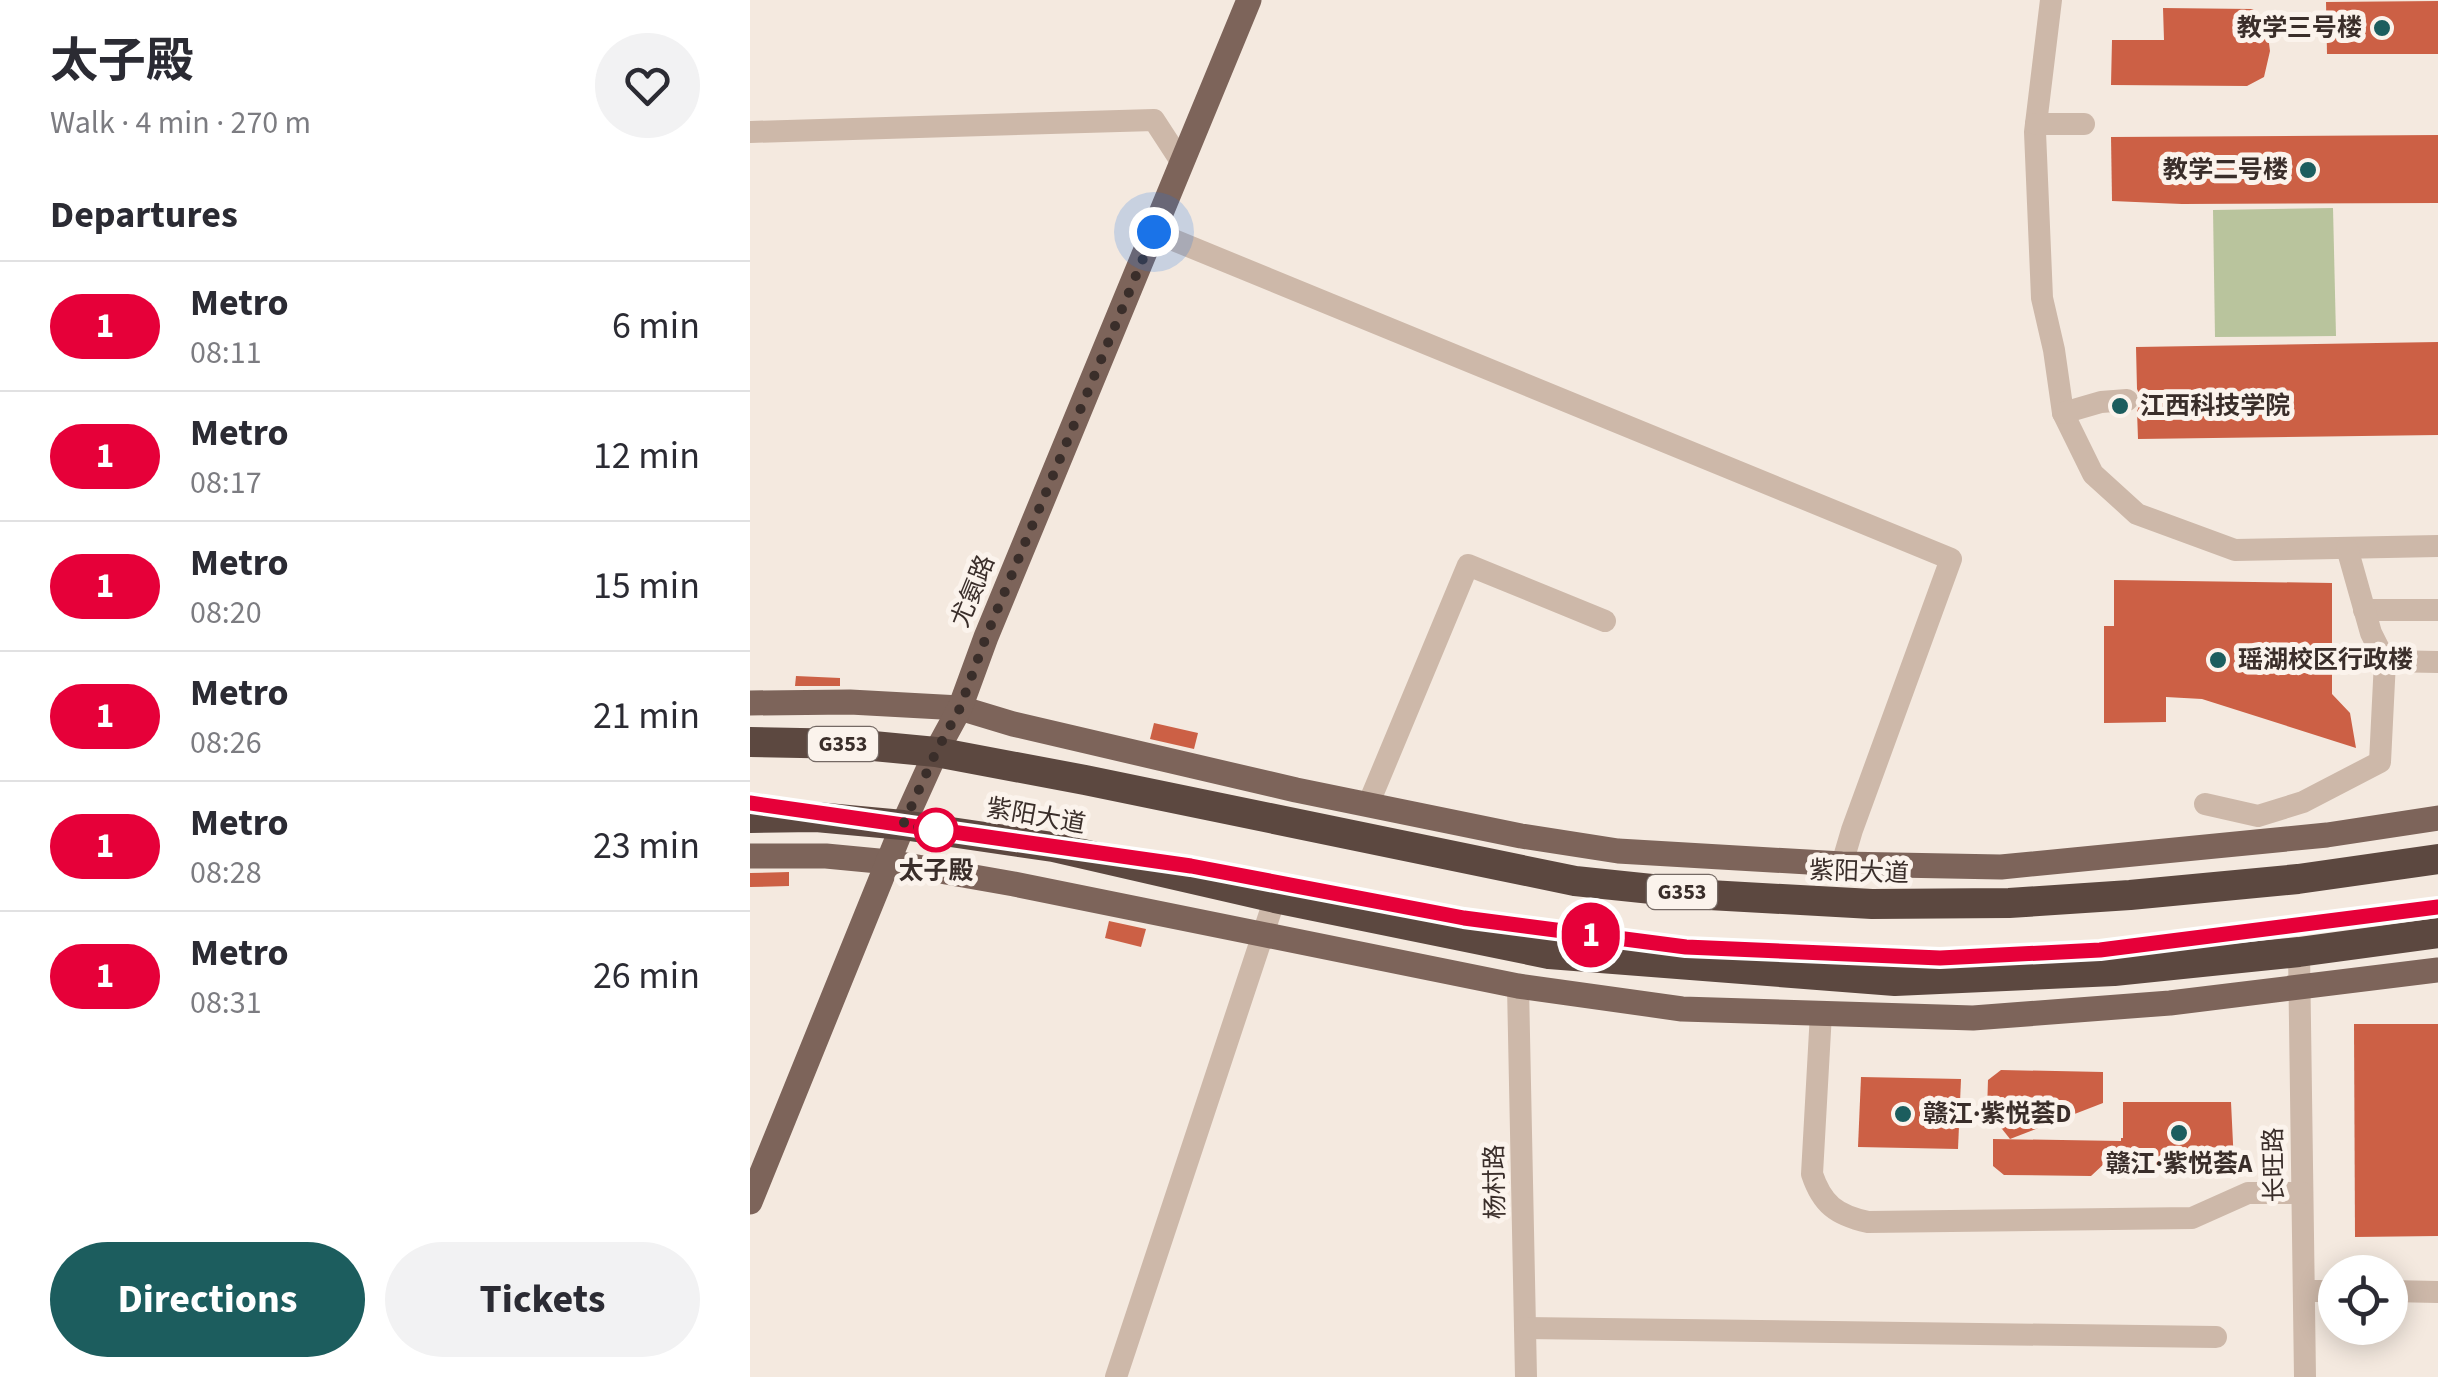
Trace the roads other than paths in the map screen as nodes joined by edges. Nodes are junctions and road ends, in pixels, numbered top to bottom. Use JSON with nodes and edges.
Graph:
{"nodes":[{"id":1,"x":1249,"y":0,"type":"edge"},
{"id":2,"x":2051,"y":0,"type":"edge"},
{"id":3,"x":2036,"y":124,"type":"junction"},
{"id":4,"x":2084,"y":124,"type":"dead end"},
{"id":5,"x":750,"y":132,"type":"edge"},
{"id":6,"x":1182,"y":163,"type":"junction"},
{"id":7,"x":1154,"y":232,"type":"junction"},
{"id":8,"x":2127,"y":400,"type":"dead end"},
{"id":9,"x":2064,"y":413,"type":"junction"},
{"id":10,"x":2438,"y":546,"type":"edge"},
{"id":11,"x":2347,"y":548,"type":"junction"},
{"id":12,"x":2364,"y":610,"type":"junction"},
{"id":13,"x":2438,"y":610,"type":"edge"},
{"id":14,"x":1605,"y":621,"type":"dead end"},
{"id":15,"x":2385,"y":662,"type":"junction"},
{"id":16,"x":2438,"y":662,"type":"edge"},
{"id":17,"x":750,"y":703,"type":"edge"},
{"id":18,"x":960,"y":708,"type":"junction"},
{"id":19,"x":750,"y":742,"type":"edge"},
{"id":20,"x":936,"y":752,"type":"junction"},
{"id":21,"x":2204,"y":804,"type":"dead end"},
{"id":22,"x":1368,"y":805,"type":"junction"},
{"id":23,"x":750,"y":818,"type":"edge"},
{"id":24,"x":2438,"y":818,"type":"edge"},
{"id":25,"x":903,"y":825,"type":"junction"},
{"id":26,"x":750,"y":856,"type":"edge"},
{"id":27,"x":2438,"y":859,"type":"edge"},
{"id":28,"x":889,"y":862,"type":"junction"},
{"id":29,"x":1842,"y":864,"type":"junction"},
{"id":30,"x":1275,"y":898,"type":"junction"},
{"id":31,"x":2438,"y":933,"type":"edge"},
{"id":32,"x":1263,"y":934,"type":"junction"},
{"id":33,"x":2299,"y":952,"type":"junction"},
{"id":34,"x":2438,"y":970,"type":"edge"},
{"id":35,"x":1518,"y":986,"type":"junction"},
{"id":36,"x":2300,"y":988,"type":"junction"},
{"id":37,"x":1822,"y":1013,"type":"junction"},
{"id":38,"x":2302,"y":1193,"type":"junction"},
{"id":39,"x":750,"y":1202,"type":"edge"},
{"id":40,"x":2304,"y":1291,"type":"junction"},
{"id":41,"x":2318,"y":1291,"type":"edge"},
{"id":42,"x":2408,"y":1291,"type":"edge"},
{"id":43,"x":2438,"y":1292,"type":"edge"},
{"id":44,"x":1525,"y":1328,"type":"junction"},
{"id":45,"x":2216,"y":1338,"type":"dead end"},
{"id":46,"x":1116,"y":1377,"type":"edge"},
{"id":47,"x":1526,"y":1377,"type":"edge"},
{"id":48,"x":2305,"y":1377,"type":"edge"}],
"edges":[{"from":1,"to":6,"type":"main road","name":"尤氨路"},
{"from":2,"to":3,"type":"street"},
{"from":3,"to":4,"type":"street"},
{"from":3,"to":9,"type":"street"},
{"from":5,"to":6,"type":"street"},
{"from":6,"to":7,"type":"main road","name":"尤氨路"},
{"from":7,"to":18,"type":"main road","name":"尤氨路"},
{"from":7,"to":29,"type":"street"},
{"from":8,"to":9,"type":"street"},
{"from":9,"to":11,"type":"street"},
{"from":10,"to":11,"type":"street"},
{"from":11,"to":12,"type":"street"},
{"from":12,"to":13,"type":"street"},
{"from":12,"to":15,"type":"street"},
{"from":14,"to":22,"type":"street"},
{"from":15,"to":16,"type":"street"},
{"from":15,"to":21,"type":"street"},
{"from":17,"to":18,"type":"main road"},
{"from":18,"to":20,"type":"main road","name":"尤氨路"},
{"from":18,"to":22,"type":"main road"},
{"from":19,"to":20,"type":"highway","name":"紫阳大道","number":"G353"},
{"from":20,"to":25,"type":"main road","name":"尤氨路"},
{"from":20,"to":27,"type":"highway","name":"紫阳大道","number":"G353"},
{"from":22,"to":29,"type":"main road"},
{"from":23,"to":25,"type":"highway","name":"紫阳大道"},
{"from":24,"to":29,"type":"main road"},
{"from":25,"to":28,"type":"main road","name":"尤氨路"},
{"from":25,"to":30,"type":"highway","name":"紫阳大道"},
{"from":26,"to":28,"type":"main road"},
{"from":28,"to":32,"type":"main road"},
{"from":28,"to":39,"type":"main road","name":"尤氨路"},
{"from":30,"to":32,"type":"street"},
{"from":30,"to":33,"type":"highway","name":"紫阳大道"},
{"from":31,"to":33,"type":"highway","name":"紫阳大道"},
{"from":32,"to":35,"type":"main road"},
{"from":32,"to":46,"type":"street"},
{"from":33,"to":36,"type":"street","name":"长旺路"},
{"from":34,"to":36,"type":"main road"},
{"from":35,"to":37,"type":"main road"},
{"from":35,"to":44,"type":"street","name":"杨村路"},
{"from":36,"to":37,"type":"main road"},
{"from":36,"to":38,"type":"street","name":"长旺路"},
{"from":37,"to":38,"type":"street"},
{"from":38,"to":40,"type":"street","name":"长旺路"},
{"from":40,"to":41,"type":"street"},
{"from":40,"to":48,"type":"street","name":"长旺路"},
{"from":42,"to":43,"type":"street"},
{"from":44,"to":45,"type":"street"},
{"from":44,"to":47,"type":"street","name":"杨村路"}]}
